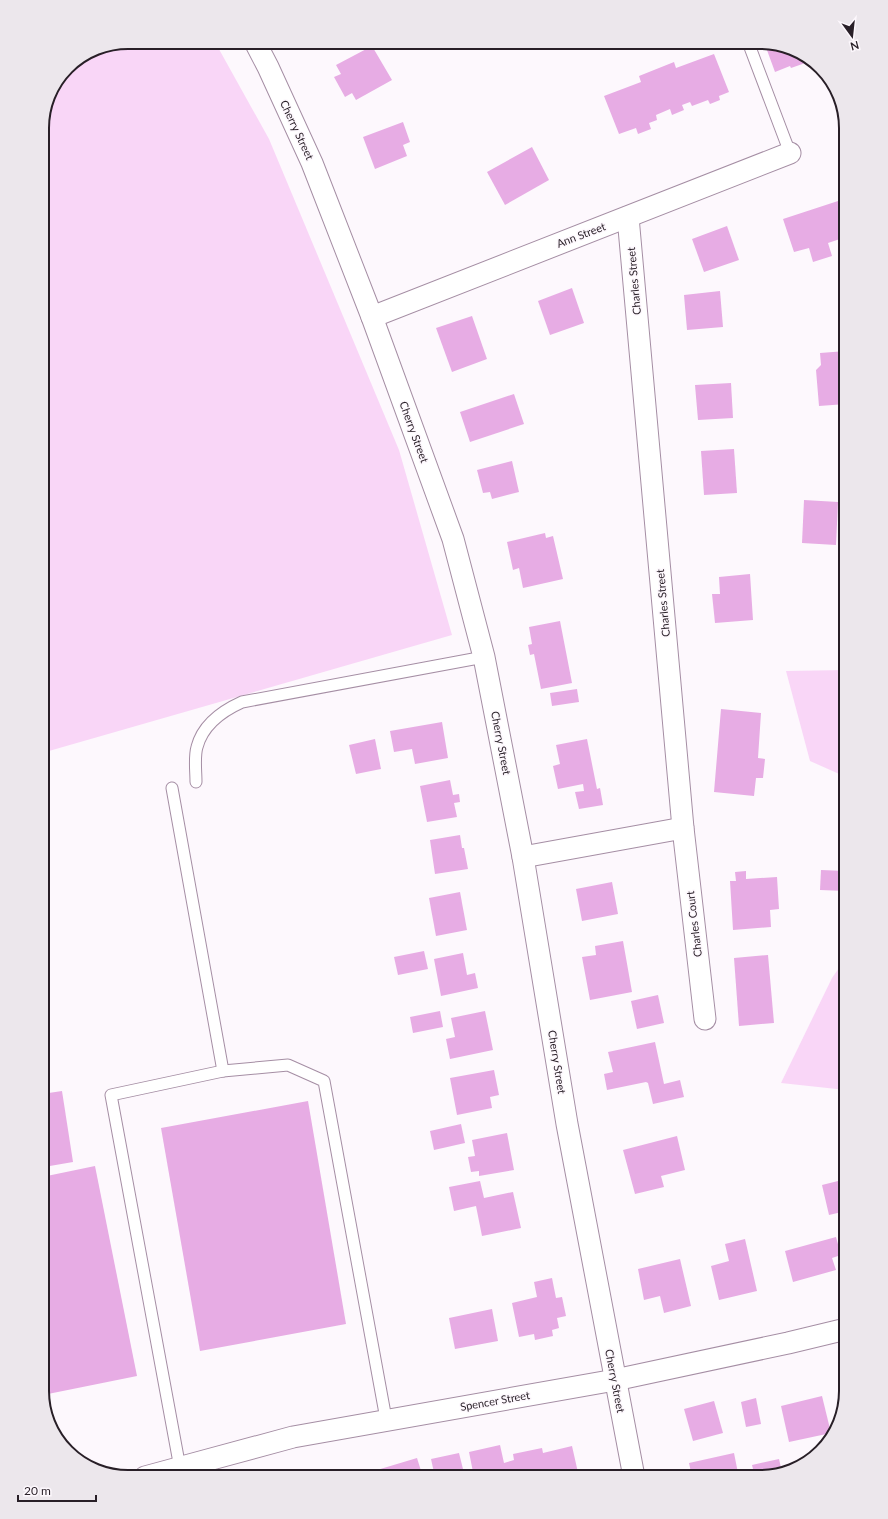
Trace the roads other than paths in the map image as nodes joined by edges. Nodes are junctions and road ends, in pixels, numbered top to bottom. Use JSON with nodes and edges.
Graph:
{"nodes":[{"id":1,"x":259,"y":49,"type":"edge"},
{"id":2,"x":751,"y":49,"type":"edge"},
{"id":3,"x":790,"y":153,"type":"joint"},
{"id":4,"x":628,"y":217,"type":"junction"},
{"id":5,"x":372,"y":317,"type":"junction"},
{"id":6,"x":484,"y":657,"type":"junction"},
{"id":7,"x":196,"y":782,"type":"dead end"},
{"id":8,"x":172,"y":788,"type":"dead end"},
{"id":9,"x":683,"y":828,"type":"junction"},
{"id":10,"x":523,"y":857,"type":"junction"},
{"id":11,"x":705,"y":1019,"type":"dead end"},
{"id":12,"x":223,"y":1071,"type":"junction"},
{"id":13,"x":839,"y":1331,"type":"edge"},
{"id":14,"x":615,"y":1380,"type":"junction"},
{"id":15,"x":386,"y":1419,"type":"junction"},
{"id":16,"x":180,"y":1468,"type":"junction"},
{"id":17,"x":172,"y":1470,"type":"edge"},
{"id":18,"x":633,"y":1470,"type":"edge"}],
"edges":[{"from":1,"to":5,"type":"street","name":"Cherry Street"},
{"from":2,"to":3,"type":"lane"},
{"from":3,"to":4,"type":"street","name":"Ann Street"},
{"from":4,"to":5,"type":"street","name":"Ann Street"},
{"from":4,"to":9,"type":"street","name":"Charles Street"},
{"from":5,"to":6,"type":"street","name":"Cherry Street"},
{"from":6,"to":7,"type":"lane"},
{"from":6,"to":10,"type":"street","name":"Cherry Street"},
{"from":8,"to":12,"type":"lane"},
{"from":9,"to":10,"type":"street"},
{"from":9,"to":11,"type":"street","name":"Charles Court"},
{"from":10,"to":14,"type":"street","name":"Cherry Street"},
{"from":12,"to":15,"type":"lane"},
{"from":12,"to":16,"type":"lane"},
{"from":13,"to":14,"type":"street","name":"Spencer Street"},
{"from":14,"to":15,"type":"street","name":"Spencer Street"},
{"from":14,"to":18,"type":"street","name":"Cherry Street"},
{"from":15,"to":16,"type":"street","name":"Spencer Street"},
{"from":16,"to":17,"type":"street","name":"Spencer Street"}]}
